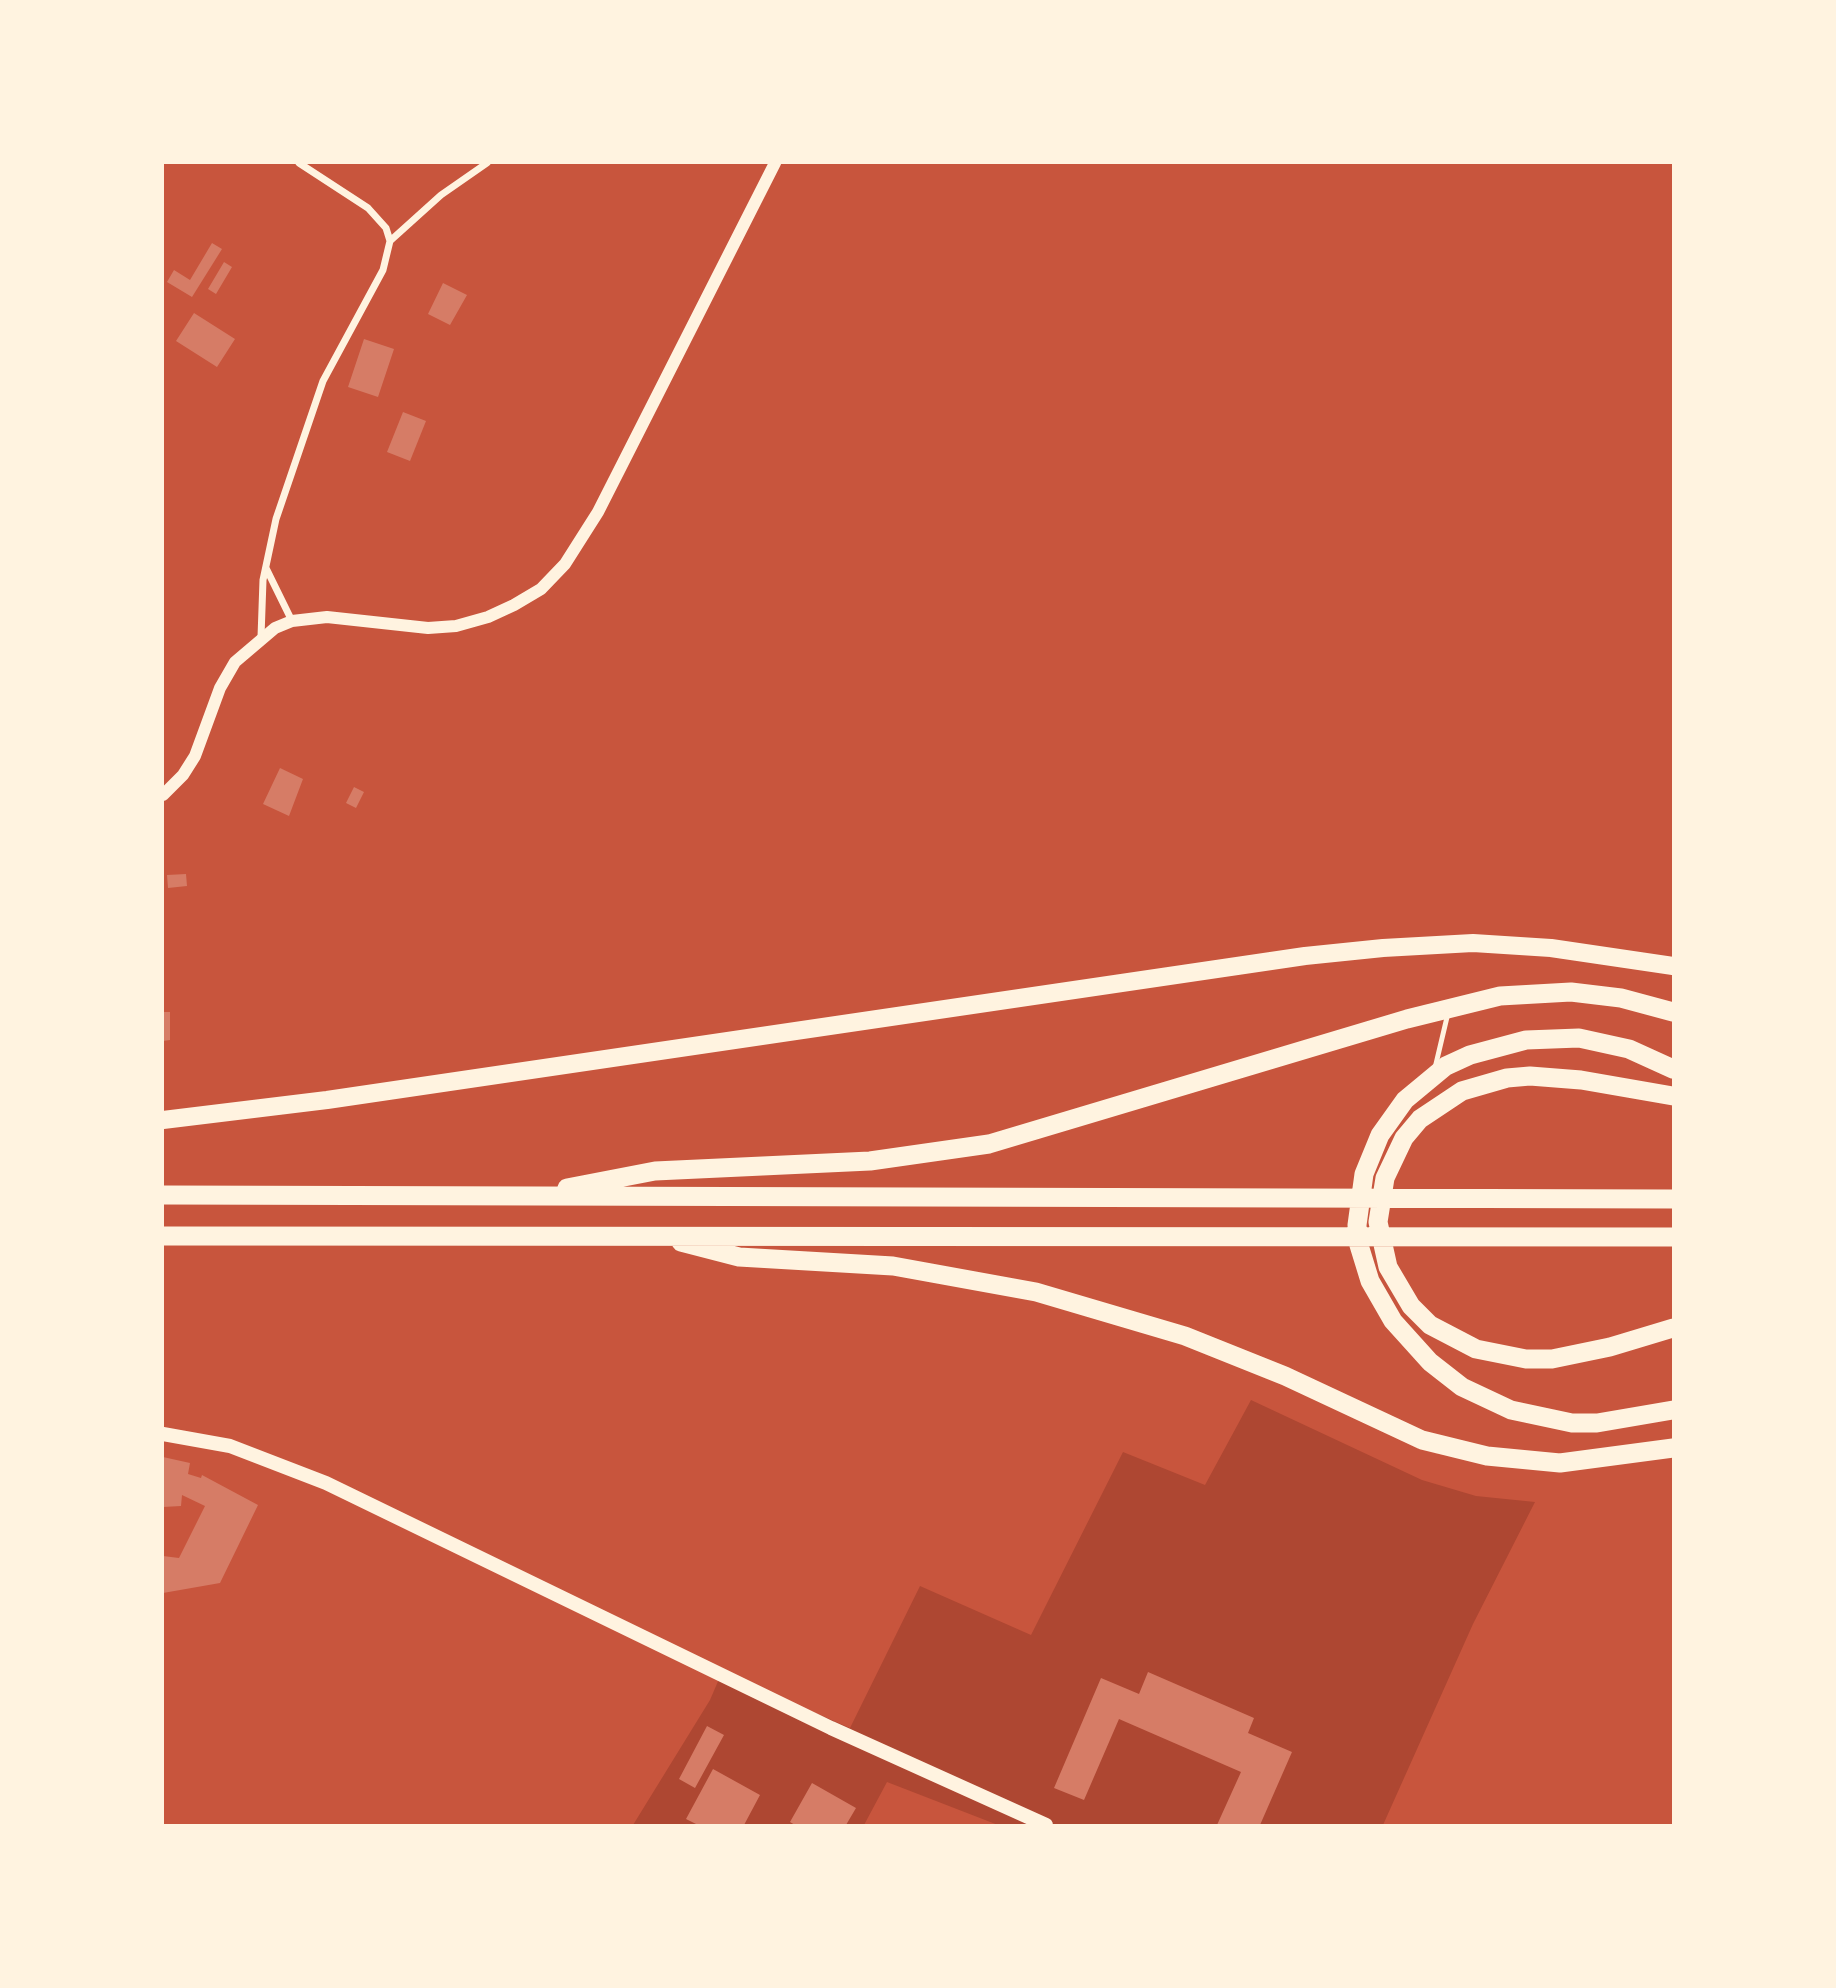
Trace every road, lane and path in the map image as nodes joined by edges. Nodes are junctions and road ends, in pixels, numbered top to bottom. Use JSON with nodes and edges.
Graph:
{"nodes":[{"id":1,"x":299,"y":163,"type":"edge"},
{"id":2,"x":487,"y":163,"type":"edge"},
{"id":3,"x":775,"y":163,"type":"edge"},
{"id":4,"x":390,"y":241,"type":"junction"},
{"id":5,"x":266,"y":564,"type":"junction"},
{"id":6,"x":292,"y":621,"type":"junction"},
{"id":7,"x":261,"y":637,"type":"junction"},
{"id":8,"x":163,"y":794,"type":"edge"},
{"id":9,"x":1673,"y":966,"type":"edge"},
{"id":10,"x":1450,"y":1007,"type":"junction"},
{"id":11,"x":1673,"y":1012,"type":"edge"},
{"id":12,"x":1673,"y":1069,"type":"edge"},
{"id":13,"x":1433,"y":1075,"type":"junction"},
{"id":14,"x":1673,"y":1096,"type":"edge"},
{"id":15,"x":163,"y":1120,"type":"edge"},
{"id":16,"x":163,"y":1195,"type":"edge"},
{"id":17,"x":540,"y":1195,"type":"junction"},
{"id":18,"x":1673,"y":1199,"type":"edge"},
{"id":19,"x":163,"y":1236,"type":"edge"},
{"id":20,"x":663,"y":1236,"type":"junction"},
{"id":21,"x":1673,"y":1237,"type":"edge"},
{"id":22,"x":1673,"y":1328,"type":"edge"},
{"id":23,"x":1673,"y":1410,"type":"edge"},
{"id":24,"x":163,"y":1434,"type":"edge"},
{"id":25,"x":1673,"y":1448,"type":"edge"},
{"id":26,"x":1025,"y":1821,"type":"edge"},
{"id":27,"x":1046,"y":1825,"type":"edge"}],
"edges":[{"from":1,"to":4,"type":"street"},
{"from":2,"to":4,"type":"street"},
{"from":3,"to":6,"type":"street"},
{"from":4,"to":5,"type":"street"},
{"from":5,"to":6,"type":"street"},
{"from":5,"to":7,"type":"street"},
{"from":6,"to":7,"type":"street"},
{"from":7,"to":8,"type":"street"},
{"from":9,"to":15,"type":"highway"},
{"from":10,"to":11,"type":"highway"},
{"from":10,"to":13,"type":"lane"},
{"from":10,"to":17,"type":"highway"},
{"from":12,"to":13,"type":"highway"},
{"from":13,"to":23,"type":"highway"},
{"from":14,"to":22,"type":"highway"},
{"from":16,"to":17,"type":"highway"},
{"from":17,"to":18,"type":"highway"},
{"from":19,"to":20,"type":"highway"},
{"from":20,"to":21,"type":"highway"},
{"from":20,"to":25,"type":"highway"},
{"from":24,"to":26,"type":"main road"},
{"from":26,"to":27,"type":"main road"}]}
